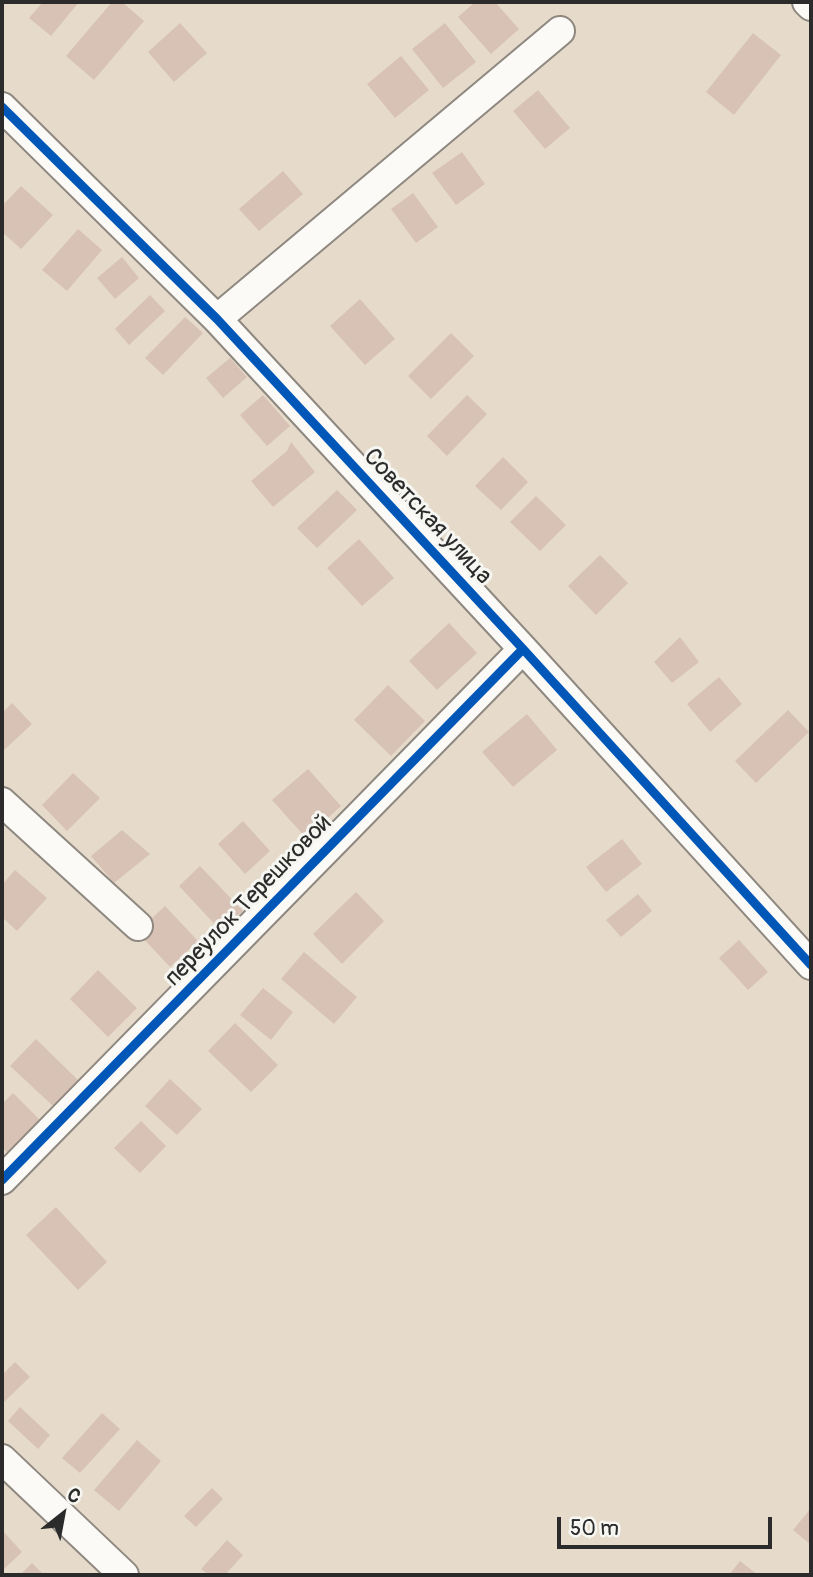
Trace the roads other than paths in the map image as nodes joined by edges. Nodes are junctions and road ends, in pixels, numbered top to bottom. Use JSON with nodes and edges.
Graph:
{"nodes":[{"id":1,"x":807,"y":2,"type":"edge"},
{"id":2,"x":811,"y":6,"type":"edge"},
{"id":3,"x":559,"y":31,"type":"dead end"},
{"id":4,"x":2,"y":107,"type":"edge"},
{"id":5,"x":217,"y":319,"type":"junction"},
{"id":6,"x":523,"y":649,"type":"junction"},
{"id":7,"x":2,"y":802,"type":"edge"},
{"id":8,"x":138,"y":926,"type":"dead end"},
{"id":9,"x":811,"y":965,"type":"edge"},
{"id":10,"x":2,"y":1180,"type":"edge"},
{"id":11,"x":2,"y":1459,"type":"edge"},
{"id":12,"x":124,"y":1575,"type":"edge"}],
"edges":[{"from":1,"to":2,"type":"street"},
{"from":3,"to":5,"type":"street"},
{"from":4,"to":5,"type":"street","name":"Советская улица"},
{"from":5,"to":6,"type":"street","name":"Советская улица"},
{"from":6,"to":9,"type":"street","name":"Советская улица"},
{"from":6,"to":10,"type":"street","name":"переулок Терешковой"},
{"from":7,"to":8,"type":"street"},
{"from":11,"to":12,"type":"street"}]}
